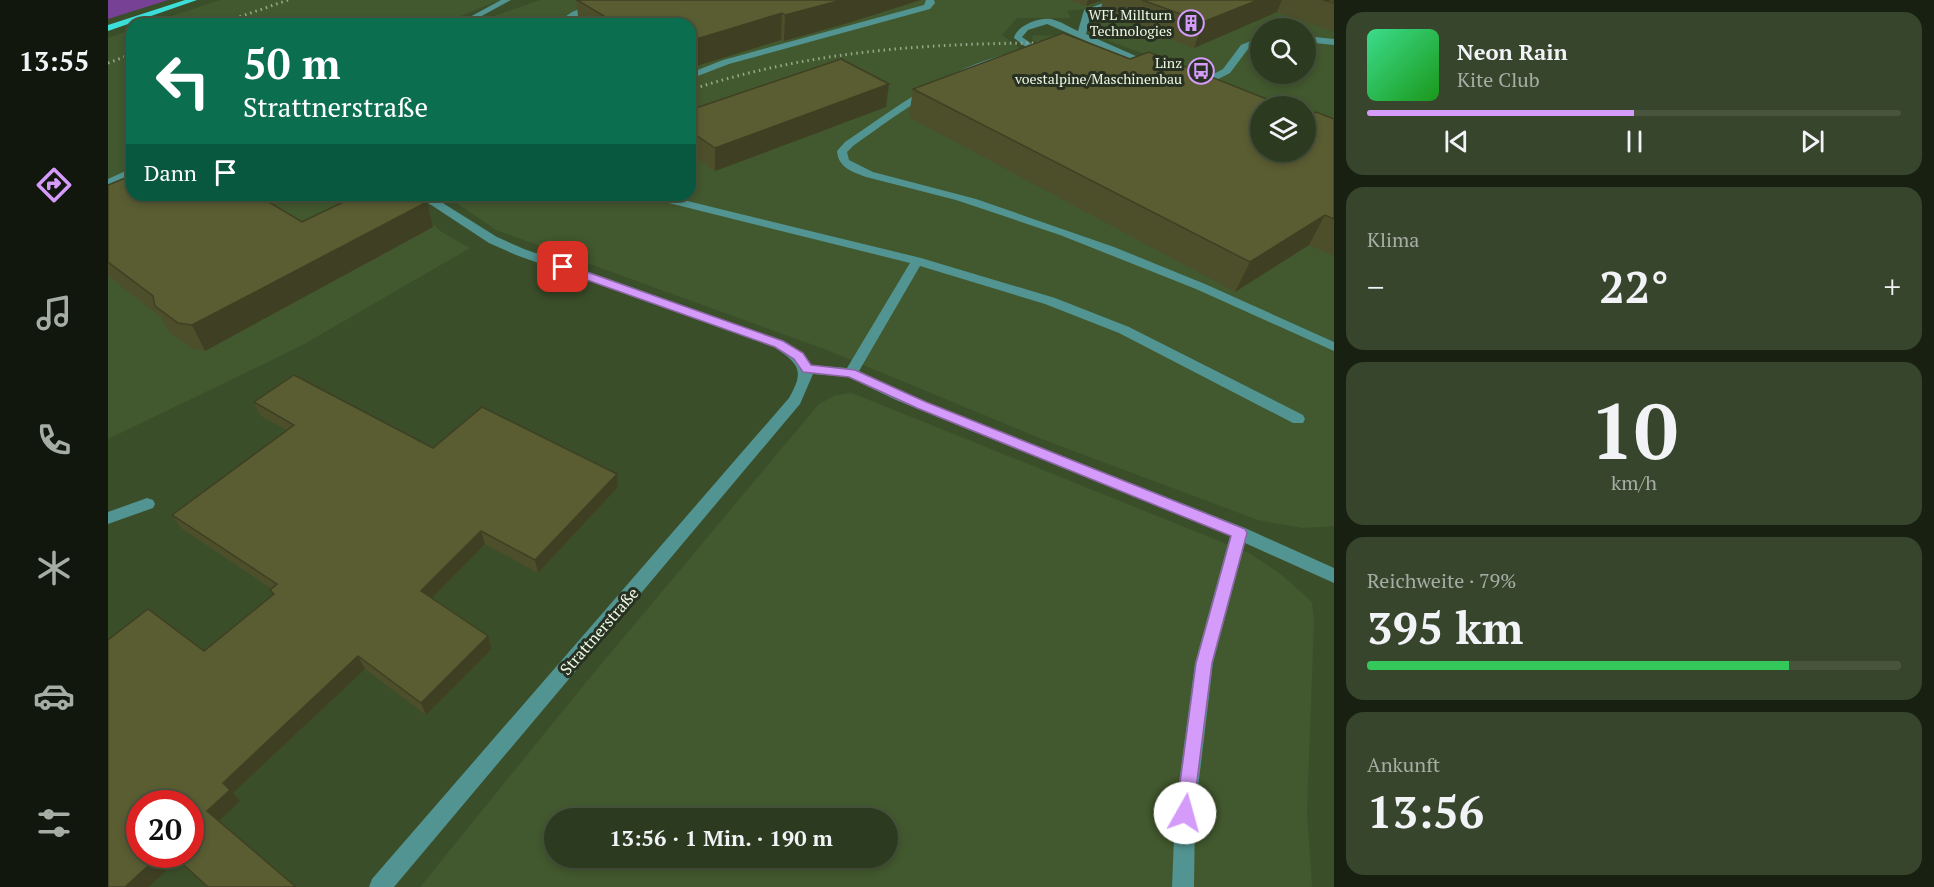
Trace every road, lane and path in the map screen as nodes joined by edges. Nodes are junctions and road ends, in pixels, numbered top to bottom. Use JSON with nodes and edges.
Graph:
{"nodes":[{"id":1,"x":193,"y":0,"type":"edge"},
{"id":2,"x":507,"y":0,"type":"edge"},
{"id":3,"x":608,"y":0,"type":"edge"},
{"id":4,"x":930,"y":0,"type":"edge"},
{"id":5,"x":1118,"y":0,"type":"edge"},
{"id":6,"x":138,"y":18,"type":"edge"},
{"id":7,"x":472,"y":18,"type":"edge"},
{"id":8,"x":571,"y":18,"type":"edge"},
{"id":9,"x":126,"y":22,"type":"edge"},
{"id":10,"x":108,"y":28,"type":"edge"},
{"id":11,"x":1081,"y":36,"type":"junction"},
{"id":12,"x":1316,"y":40,"type":"edge"},
{"id":13,"x":1334,"y":42,"type":"edge"},
{"id":14,"x":1250,"y":44,"type":"edge"},
{"id":15,"x":1092,"y":53,"type":"edge"},
{"id":16,"x":1122,"y":54,"type":"junction"},
{"id":17,"x":1161,"y":69,"type":"edge"},
{"id":18,"x":696,"y":74,"type":"edge"},
{"id":19,"x":1210,"y":89,"type":"edge"},
{"id":20,"x":126,"y":174,"type":"edge"},
{"id":21,"x":108,"y":183,"type":"edge"},
{"id":22,"x":431,"y":201,"type":"edge"},
{"id":23,"x":673,"y":201,"type":"edge"},
{"id":24,"x":917,"y":261,"type":"junction"},
{"id":25,"x":1334,"y":347,"type":"edge"},
{"id":26,"x":807,"y":369,"type":"junction"},
{"id":27,"x":851,"y":373,"type":"junction"},
{"id":28,"x":1298,"y":419,"type":"dead end"},
{"id":29,"x":147,"y":504,"type":"dead end"},
{"id":30,"x":108,"y":518,"type":"edge"},
{"id":31,"x":1239,"y":533,"type":"junction"},
{"id":32,"x":1334,"y":576,"type":"edge"},
{"id":33,"x":380,"y":887,"type":"edge"},
{"id":34,"x":1183,"y":887,"type":"edge"}],
"edges":[{"from":1,"to":6,"type":"main road"},
{"from":2,"to":7,"type":"street"},
{"from":3,"to":8,"type":"street"},
{"from":4,"to":18,"type":"street"},
{"from":5,"to":11,"type":"street"},
{"from":9,"to":10,"type":"main road"},
{"from":11,"to":16,"type":"street"},
{"from":11,"to":25,"type":"street"},
{"from":12,"to":13,"type":"street"},
{"from":14,"to":19,"type":"street"},
{"from":15,"to":16,"type":"street"},
{"from":16,"to":17,"type":"street"},
{"from":20,"to":21,"type":"street"},
{"from":22,"to":26,"type":"street"},
{"from":23,"to":24,"type":"street"},
{"from":24,"to":27,"type":"street"},
{"from":24,"to":28,"type":"street"},
{"from":26,"to":27,"type":"street"},
{"from":26,"to":33,"type":"street","name":"Strattnerstraße"},
{"from":27,"to":31,"type":"street"},
{"from":29,"to":30,"type":"street"},
{"from":31,"to":32,"type":"street"},
{"from":31,"to":34,"type":"street"}]}
